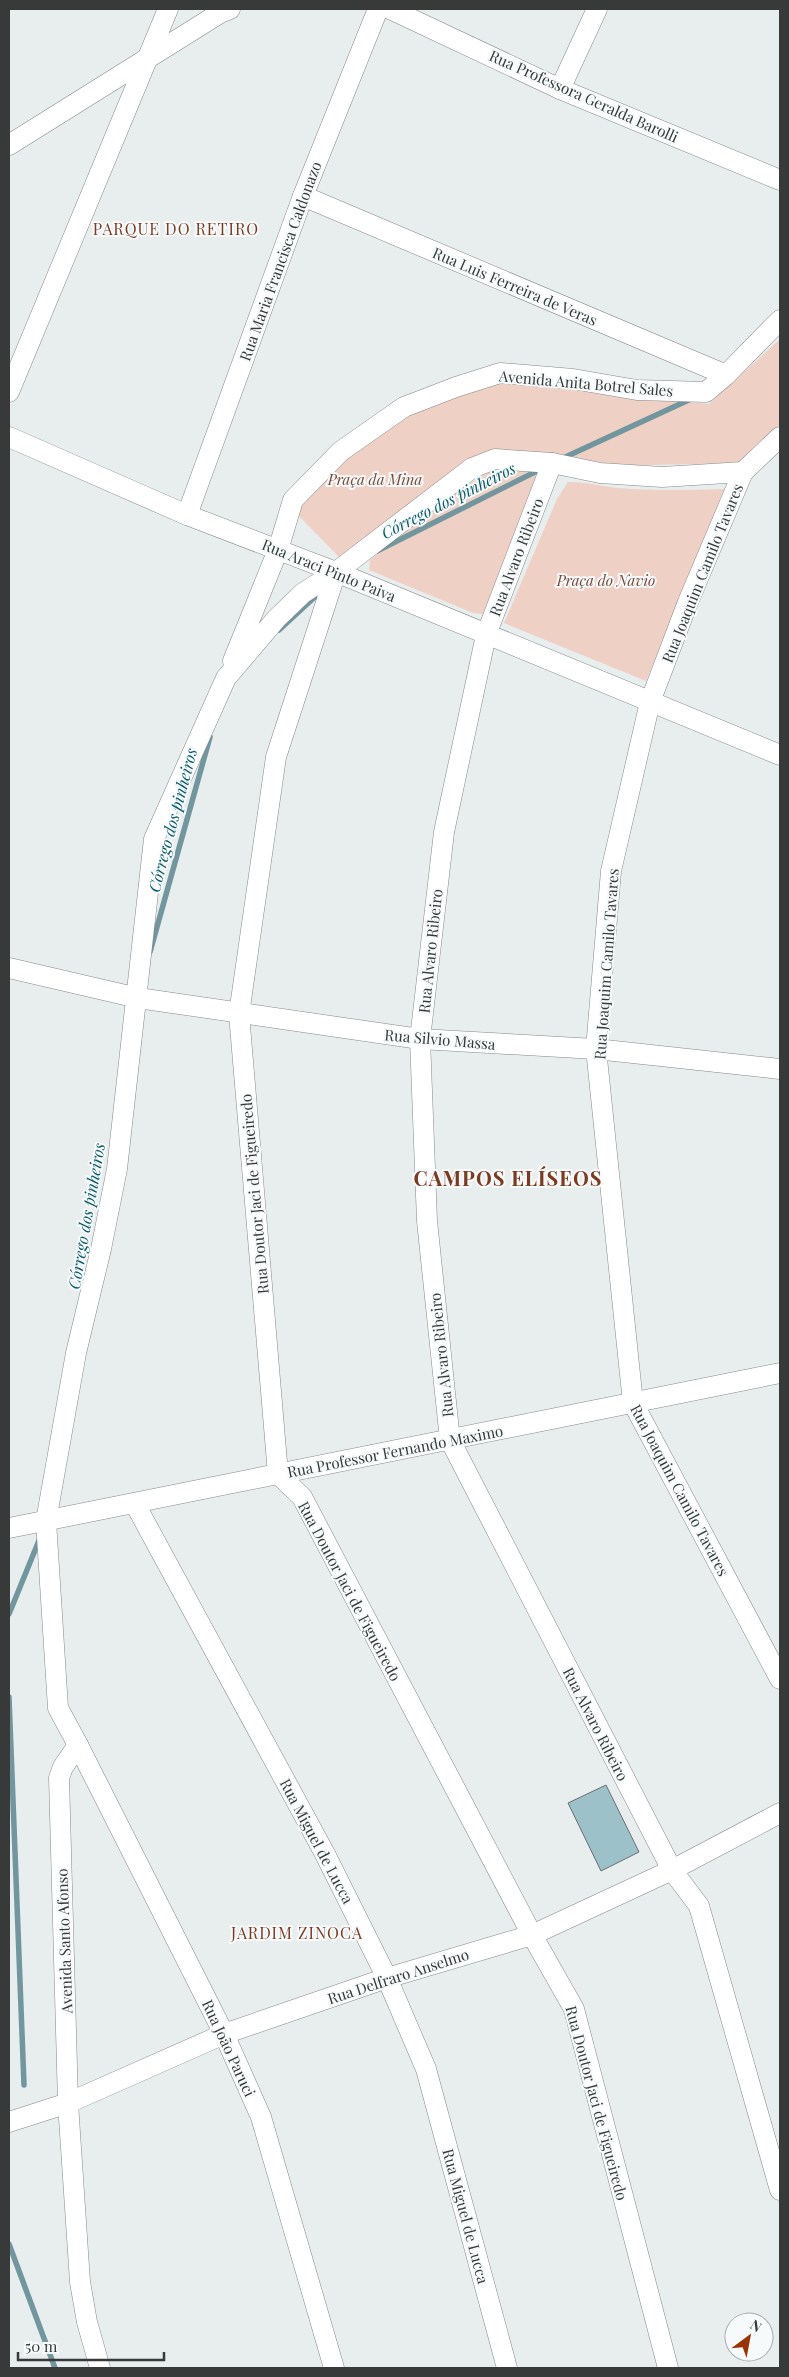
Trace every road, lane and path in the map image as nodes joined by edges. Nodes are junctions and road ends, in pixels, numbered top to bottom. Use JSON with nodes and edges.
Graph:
{"nodes":[{"id":1,"x":168,"y":9,"type":"edge"},
{"id":2,"x":230,"y":9,"type":"edge"},
{"id":3,"x":378,"y":9,"type":"edge"},
{"id":4,"x":390,"y":9,"type":"edge"},
{"id":5,"x":597,"y":9,"type":"edge"},
{"id":6,"x":149,"y":58,"type":"junction"},
{"id":7,"x":560,"y":89,"type":"junction"},
{"id":8,"x":9,"y":145,"type":"edge"},
{"id":9,"x":780,"y":180,"type":"edge"},
{"id":10,"x":303,"y":196,"type":"junction"},
{"id":11,"x":780,"y":320,"type":"edge"},
{"id":12,"x":726,"y":375,"type":"junction"},
{"id":13,"x":9,"y":392,"type":"edge"},
{"id":14,"x":9,"y":437,"type":"edge"},
{"id":15,"x":780,"y":437,"type":"edge"},
{"id":16,"x":552,"y":463,"type":"junction"},
{"id":17,"x":743,"y":472,"type":"junction"},
{"id":18,"x":187,"y":515,"type":"junction"},
{"id":19,"x":278,"y":550,"type":"junction"},
{"id":20,"x":336,"y":572,"type":"junction"},
{"id":21,"x":486,"y":635,"type":"junction"},
{"id":22,"x":226,"y":678,"type":"junction"},
{"id":23,"x":650,"y":702,"type":"junction"},
{"id":24,"x":780,"y":755,"type":"edge"},
{"id":25,"x":9,"y":968,"type":"edge"},
{"id":26,"x":138,"y":998,"type":"junction"},
{"id":27,"x":239,"y":1014,"type":"junction"},
{"id":28,"x":420,"y":1039,"type":"junction"},
{"id":29,"x":596,"y":1049,"type":"junction"},
{"id":30,"x":780,"y":1069,"type":"edge"},
{"id":31,"x":780,"y":1373,"type":"edge"},
{"id":32,"x":633,"y":1403,"type":"junction"},
{"id":33,"x":450,"y":1440,"type":"junction"},
{"id":34,"x":278,"y":1474,"type":"junction"},
{"id":35,"x":135,"y":1504,"type":"junction"},
{"id":36,"x":46,"y":1521,"type":"junction"},
{"id":37,"x":9,"y":1528,"type":"edge"},
{"id":38,"x":780,"y":1679,"type":"edge"},
{"id":39,"x":78,"y":1745,"type":"junction"},
{"id":40,"x":780,"y":1813,"type":"edge"},
{"id":41,"x":672,"y":1870,"type":"junction"},
{"id":42,"x":532,"y":1935,"type":"junction"},
{"id":43,"x":387,"y":1978,"type":"junction"},
{"id":44,"x":224,"y":2034,"type":"junction"},
{"id":45,"x":68,"y":2103,"type":"junction"},
{"id":46,"x":9,"y":2122,"type":"edge"},
{"id":47,"x":780,"y":2190,"type":"edge"},
{"id":48,"x":100,"y":2368,"type":"edge"},
{"id":49,"x":334,"y":2368,"type":"edge"},
{"id":50,"x":507,"y":2368,"type":"edge"},
{"id":51,"x":668,"y":2368,"type":"edge"}],
"edges":[{"from":1,"to":6,"type":"street"},
{"from":2,"to":6,"type":"street"},
{"from":3,"to":10,"type":"street","name":"Rua Maria Francisca Caldonazo"},
{"from":4,"to":7,"type":"street","name":"Rua Professora Geralda Barolli"},
{"from":5,"to":7,"type":"street"},
{"from":6,"to":8,"type":"street"},
{"from":6,"to":13,"type":"street"},
{"from":7,"to":9,"type":"street","name":"Rua Professora Geralda Barolli"},
{"from":10,"to":12,"type":"street","name":"Rua Luis Ferreira de Veras"},
{"from":10,"to":18,"type":"street","name":"Rua Maria Francisca Caldonazo"},
{"from":11,"to":12,"type":"street","name":"Avenida Anita Botrel Sales"},
{"from":12,"to":19,"type":"street","name":"Avenida Anita Botrel Sales"},
{"from":14,"to":18,"type":"street","name":"Rua Araci Pinto Paiva"},
{"from":15,"to":17,"type":"street"},
{"from":16,"to":17,"type":"street"},
{"from":16,"to":20,"type":"street"},
{"from":16,"to":21,"type":"street","name":"Rua Alvaro Ribeiro"},
{"from":17,"to":23,"type":"street","name":"Rua Joaquim Camilo Tavares"},
{"from":18,"to":19,"type":"street","name":"Rua Araci Pinto Paiva"},
{"from":19,"to":20,"type":"street","name":"Rua Araci Pinto Paiva"},
{"from":19,"to":22,"type":"street","name":"Avenida Anita Botrel Sales"},
{"from":20,"to":21,"type":"street","name":"Rua Araci Pinto Paiva"},
{"from":20,"to":22,"type":"street"},
{"from":20,"to":27,"type":"street","name":"Rua Doutor Jaci de Figueiredo"},
{"from":21,"to":23,"type":"street","name":"Rua Araci Pinto Paiva"},
{"from":21,"to":28,"type":"street","name":"Rua Alvaro Ribeiro"},
{"from":22,"to":26,"type":"street"},
{"from":23,"to":24,"type":"street","name":"Rua Araci Pinto Paiva"},
{"from":23,"to":29,"type":"street","name":"Rua Joaquim Camilo Tavares"},
{"from":25,"to":26,"type":"street","name":"Rua Silvio Massa"},
{"from":26,"to":27,"type":"street","name":"Rua Silvio Massa"},
{"from":26,"to":36,"type":"street"},
{"from":27,"to":28,"type":"street","name":"Rua Silvio Massa"},
{"from":27,"to":34,"type":"street","name":"Rua Doutor Jaci de Figueiredo"},
{"from":28,"to":29,"type":"street","name":"Rua Silvio Massa"},
{"from":28,"to":33,"type":"street","name":"Rua Alvaro Ribeiro"},
{"from":29,"to":30,"type":"street","name":"Rua Silvio Massa"},
{"from":29,"to":32,"type":"street","name":"Rua Joaquim Camilo Tavares"},
{"from":31,"to":32,"type":"street","name":"Rua Professor Fernando Maximo"},
{"from":32,"to":33,"type":"street","name":"Rua Professor Fernando Maximo"},
{"from":32,"to":38,"type":"street","name":"Rua Joaquim Camilo Tavares"},
{"from":33,"to":34,"type":"street","name":"Rua Professor Fernando Maximo"},
{"from":33,"to":41,"type":"street","name":"Rua Alvaro Ribeiro"},
{"from":34,"to":35,"type":"street","name":"Rua Professor Fernando Maximo"},
{"from":34,"to":42,"type":"street","name":"Rua Doutor Jaci de Figueiredo"},
{"from":35,"to":36,"type":"street","name":"Rua Professor Fernando Maximo"},
{"from":35,"to":43,"type":"street","name":"Rua Miguel de Lucca"},
{"from":36,"to":37,"type":"street","name":"Rua Professor Fernando Maximo"},
{"from":36,"to":39,"type":"street"},
{"from":39,"to":44,"type":"street","name":"Rua João Paruci"},
{"from":39,"to":45,"type":"street","name":"Avenida Santo Afonso"},
{"from":40,"to":41,"type":"street","name":"Rua Delfraro Anselmo"},
{"from":41,"to":42,"type":"street","name":"Rua Delfraro Anselmo"},
{"from":41,"to":47,"type":"street","name":"Rua Alvaro Ribeiro"},
{"from":42,"to":43,"type":"street","name":"Rua Delfraro Anselmo"},
{"from":42,"to":51,"type":"street","name":"Rua Doutor Jaci de Figueiredo"},
{"from":43,"to":44,"type":"street","name":"Rua Delfraro Anselmo"},
{"from":43,"to":50,"type":"street","name":"Rua Miguel de Lucca"},
{"from":44,"to":45,"type":"street","name":"Rua Delfraro Anselmo"},
{"from":44,"to":49,"type":"street","name":"Rua João Paruci"},
{"from":45,"to":46,"type":"street","name":"Rua Delfraro Anselmo"},
{"from":45,"to":48,"type":"street","name":"Avenida Santo Afonso"}]}
